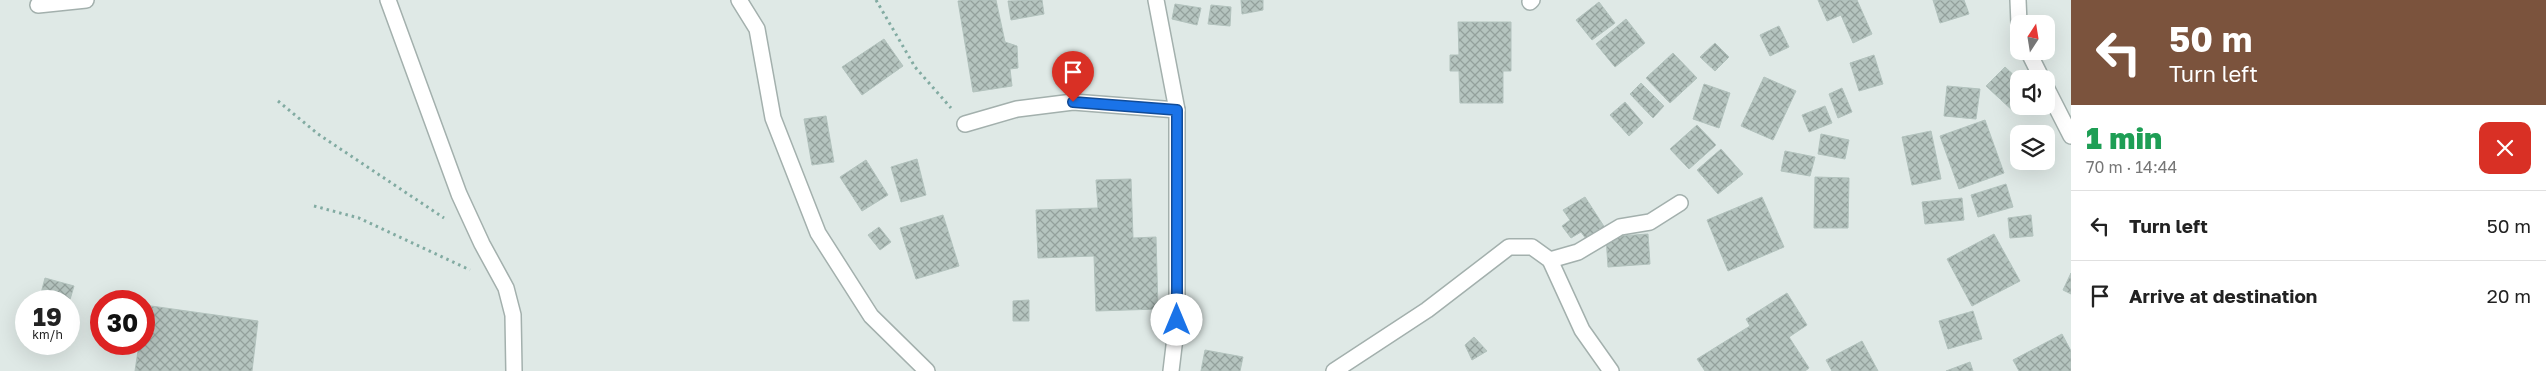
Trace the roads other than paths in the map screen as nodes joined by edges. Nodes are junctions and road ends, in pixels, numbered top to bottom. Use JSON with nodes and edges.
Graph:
{"nodes":[{"id":1,"x":86,"y":0,"type":"edge"},
{"id":2,"x":388,"y":0,"type":"edge"},
{"id":3,"x":739,"y":0,"type":"edge"},
{"id":4,"x":1156,"y":0,"type":"edge"},
{"id":5,"x":2018,"y":0,"type":"edge"},
{"id":6,"x":38,"y":5,"type":"dead end"},
{"id":7,"x":2019,"y":15,"type":"edge"},
{"id":8,"x":2055,"y":105,"type":"edge"},
{"id":9,"x":1177,"y":110,"type":"junction"},
{"id":10,"x":965,"y":124,"type":"road end"},
{"id":11,"x":2071,"y":136,"type":"edge"},
{"id":12,"x":1680,"y":204,"type":"dead end"},
{"id":13,"x":1550,"y":260,"type":"junction"},
{"id":14,"x":514,"y":371,"type":"edge"},
{"id":15,"x":928,"y":371,"type":"edge"},
{"id":16,"x":1171,"y":371,"type":"edge"},
{"id":17,"x":1334,"y":371,"type":"edge"},
{"id":18,"x":1611,"y":371,"type":"edge"}],
"edges":[{"from":1,"to":6,"type":"street"},
{"from":2,"to":14,"type":"street"},
{"from":3,"to":15,"type":"street"},
{"from":4,"to":9,"type":"street"},
{"from":5,"to":7,"type":"street"},
{"from":8,"to":11,"type":"street"},
{"from":9,"to":10,"type":"street"},
{"from":9,"to":16,"type":"street"},
{"from":12,"to":13,"type":"street"},
{"from":13,"to":17,"type":"street"},
{"from":13,"to":18,"type":"street"}]}
